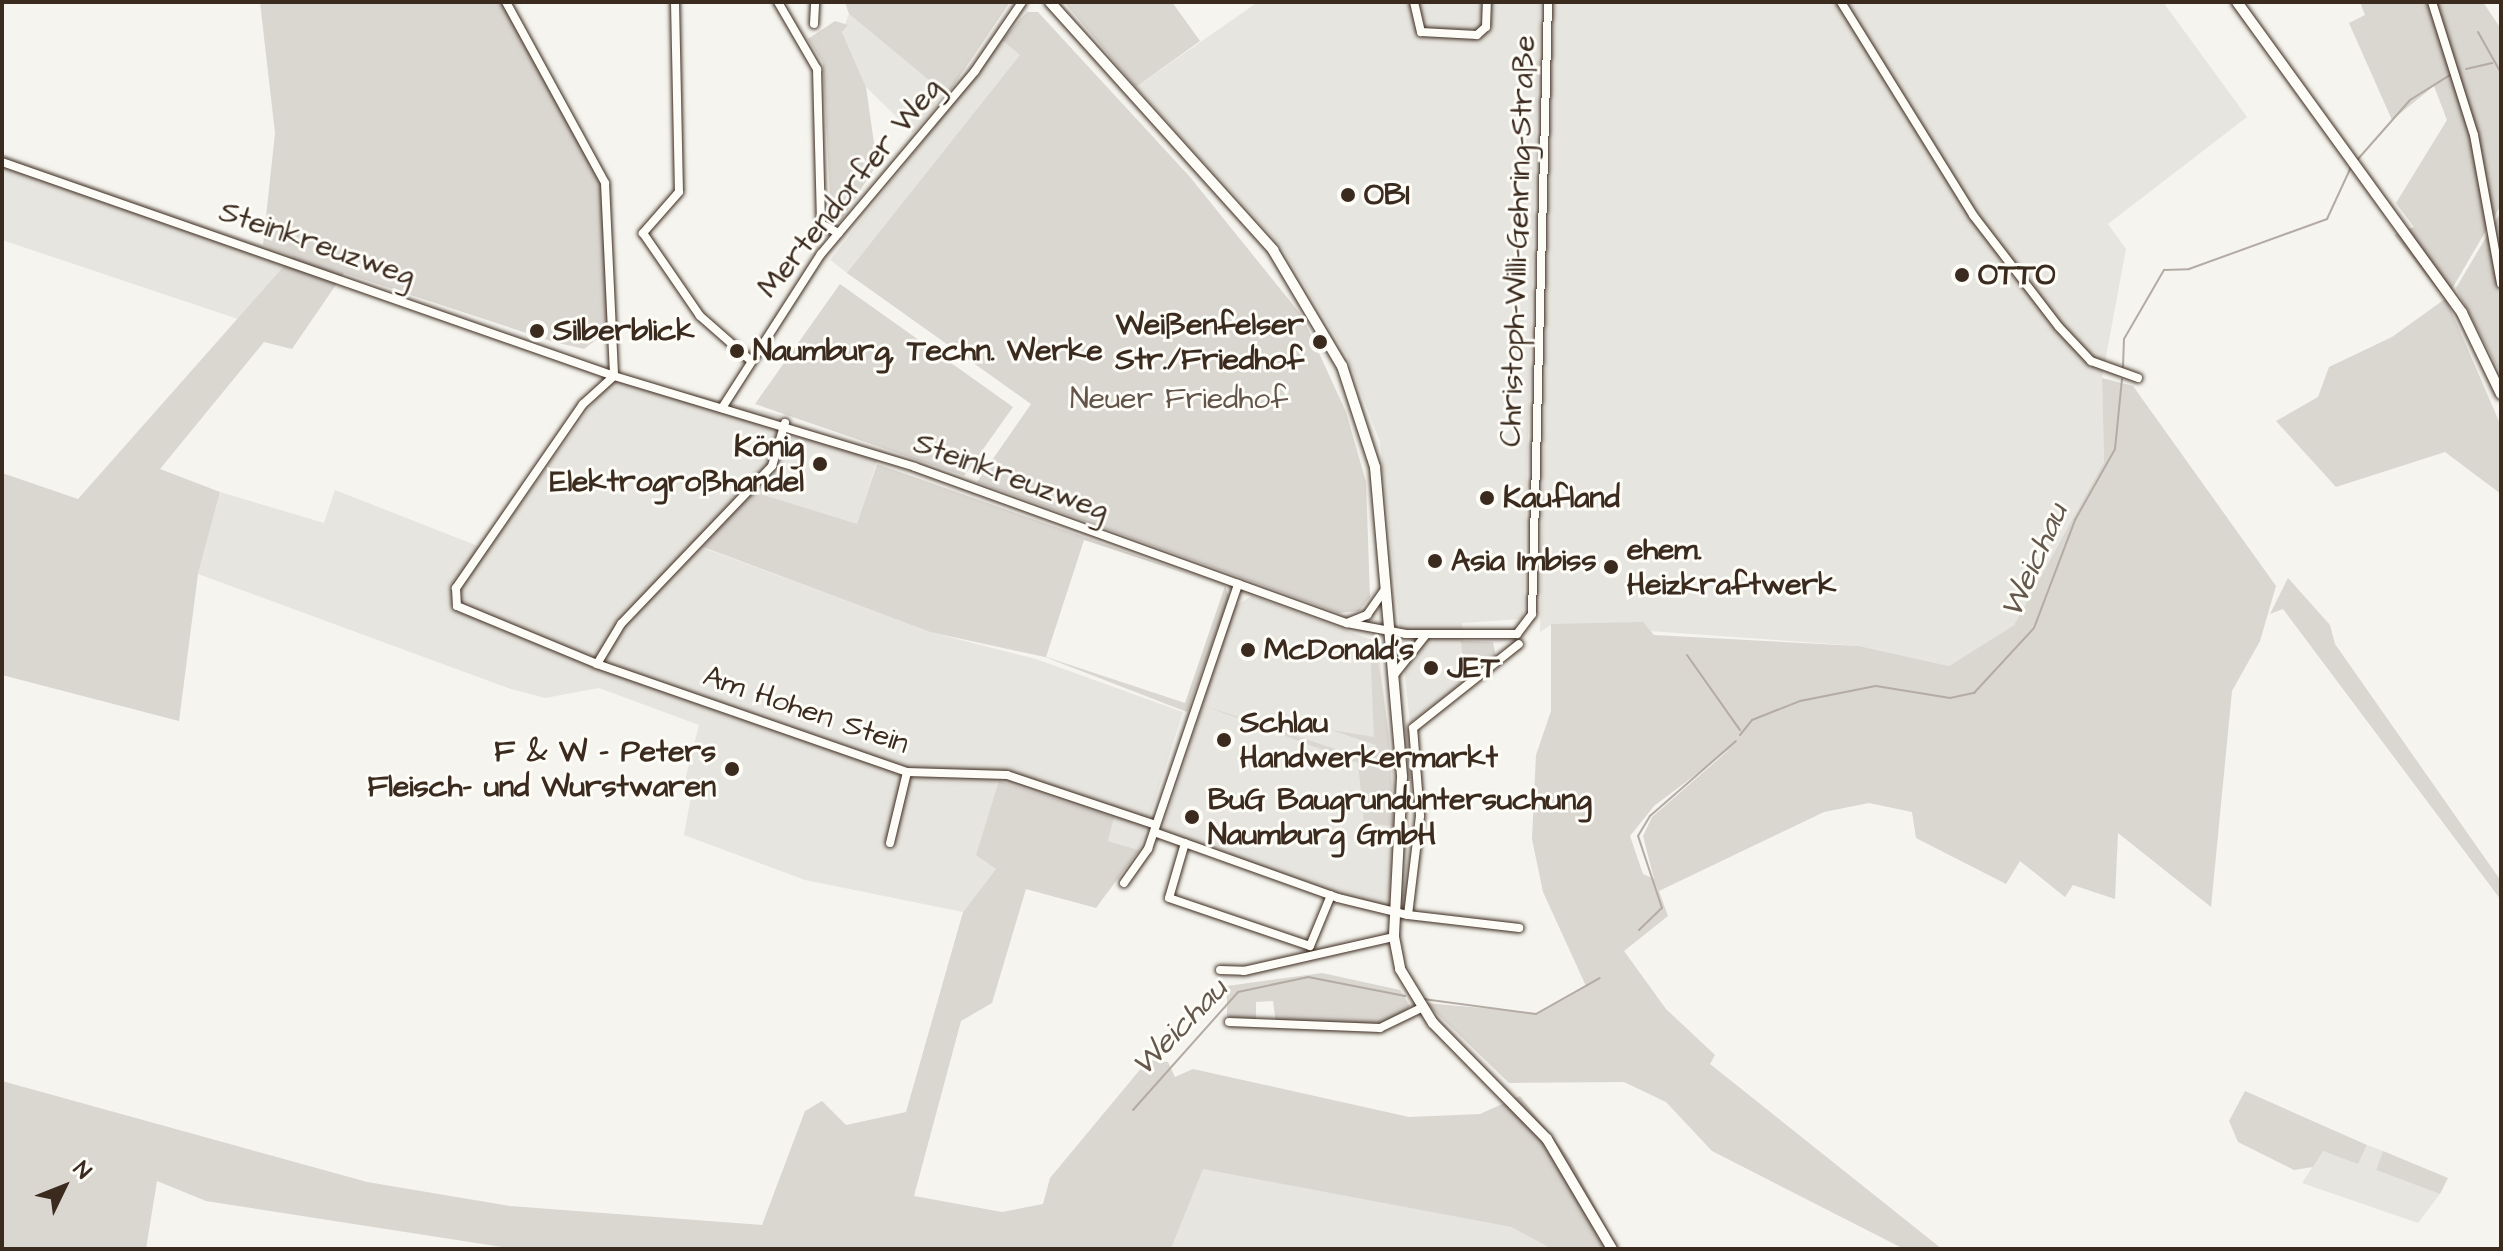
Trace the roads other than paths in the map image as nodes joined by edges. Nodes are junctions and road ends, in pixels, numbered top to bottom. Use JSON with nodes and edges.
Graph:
{"nodes":[{"id":1,"x":506,"y":2,"type":"edge"},
{"id":2,"x":675,"y":2,"type":"edge"},
{"id":3,"x":778,"y":2,"type":"edge"},
{"id":4,"x":815,"y":2,"type":"edge"},
{"id":5,"x":1022,"y":2,"type":"edge"},
{"id":6,"x":1050,"y":2,"type":"edge"},
{"id":7,"x":1414,"y":2,"type":"edge"},
{"id":8,"x":1487,"y":2,"type":"edge"},
{"id":9,"x":1548,"y":2,"type":"edge"},
{"id":10,"x":1841,"y":2,"type":"edge"},
{"id":11,"x":2237,"y":2,"type":"edge"},
{"id":12,"x":2432,"y":2,"type":"edge"},
{"id":13,"x":814,"y":24,"type":"dead end"},
{"id":14,"x":2,"y":162,"type":"edge"},
{"id":15,"x":839,"y":233,"type":"junction"},
{"id":16,"x":2501,"y":284,"type":"edge"},
{"id":17,"x":749,"y":359,"type":"junction"},
{"id":18,"x":614,"y":376,"type":"junction"},
{"id":19,"x":2138,"y":378,"type":"dead end"},
{"id":20,"x":2501,"y":394,"type":"edge"},
{"id":21,"x":722,"y":408,"type":"junction"},
{"id":22,"x":785,"y":423,"type":"junction"},
{"id":23,"x":1238,"y":584,"type":"junction"},
{"id":24,"x":1384,"y":591,"type":"junction"},
{"id":25,"x":1347,"y":623,"type":"junction"},
{"id":26,"x":1388,"y":632,"type":"junction"},
{"id":27,"x":1500,"y":634,"type":"junction"},
{"id":28,"x":1426,"y":635,"type":"junction"},
{"id":29,"x":1519,"y":644,"type":"dead end"},
{"id":30,"x":1499,"y":659,"type":"junction"},
{"id":31,"x":597,"y":664,"type":"junction"},
{"id":32,"x":1393,"y":679,"type":"junction"},
{"id":33,"x":907,"y":772,"type":"junction"},
{"id":34,"x":1155,"y":828,"type":"junction"},
{"id":35,"x":890,"y":843,"type":"dead end"},
{"id":36,"x":1185,"y":843,"type":"junction"},
{"id":37,"x":1124,"y":883,"type":"dead end"},
{"id":38,"x":1331,"y":895,"type":"junction"},
{"id":39,"x":1394,"y":914,"type":"junction"},
{"id":40,"x":1408,"y":915,"type":"junction"},
{"id":41,"x":1519,"y":928,"type":"dead end"},
{"id":42,"x":1394,"y":937,"type":"junction"},
{"id":43,"x":1220,"y":970,"type":"dead end"},
{"id":44,"x":1421,"y":1008,"type":"junction"},
{"id":45,"x":1229,"y":1022,"type":"dead end"},
{"id":46,"x":1612,"y":1249,"type":"edge"}],
"edges":[{"from":1,"to":18,"type":"street"},
{"from":2,"to":17,"type":"street"},
{"from":3,"to":15,"type":"street"},
{"from":4,"to":13,"type":"street"},
{"from":5,"to":15,"type":"street","name":"Mertendorfer Weg"},
{"from":6,"to":24,"type":"main road"},
{"from":7,"to":8,"type":"street"},
{"from":9,"to":27,"type":"street","name":"Christoph-Willi-Gehring-Straße"},
{"from":10,"to":19,"type":"street"},
{"from":11,"to":20,"type":"main road"},
{"from":12,"to":16,"type":"street"},
{"from":14,"to":18,"type":"street","name":"Steinkreuzweg"},
{"from":15,"to":17,"type":"street","name":"Mertendorfer Weg"},
{"from":17,"to":21,"type":"street","name":"Mertendorfer Weg"},
{"from":18,"to":21,"type":"street","name":"Steinkreuzweg"},
{"from":18,"to":31,"type":"street","name":"Am Hohen Stein"},
{"from":21,"to":22,"type":"street","name":"Steinkreuzweg"},
{"from":22,"to":23,"type":"street","name":"Steinkreuzweg"},
{"from":22,"to":31,"type":"street"},
{"from":23,"to":25,"type":"street","name":"Steinkreuzweg"},
{"from":23,"to":34,"type":"street"},
{"from":24,"to":25,"type":"street"},
{"from":24,"to":26,"type":"main road"},
{"from":25,"to":26,"type":"street","name":"Steinkreuzweg"},
{"from":26,"to":28,"type":"street","name":"Christoph-Willi-Gehring-Straße"},
{"from":26,"to":32,"type":"main road"},
{"from":27,"to":28,"type":"street","name":"Christoph-Willi-Gehring-Straße"},
{"from":27,"to":30,"type":"street"},
{"from":28,"to":32,"type":"street"},
{"from":29,"to":30,"type":"street"},
{"from":30,"to":40,"type":"street"},
{"from":31,"to":33,"type":"street","name":"Am Hohen Stein"},
{"from":32,"to":39,"type":"main road"},
{"from":33,"to":34,"type":"street","name":"Am Hohen Stein"},
{"from":33,"to":35,"type":"street"},
{"from":34,"to":36,"type":"street","name":"Am Hohen Stein"},
{"from":34,"to":37,"type":"street"},
{"from":36,"to":38,"type":"street","name":"Am Hohen Stein"},
{"from":36,"to":38,"type":"street"},
{"from":38,"to":39,"type":"street","name":"Am Hohen Stein"},
{"from":39,"to":40,"type":"street","name":"Am Hohen Stein"},
{"from":39,"to":42,"type":"main road"},
{"from":40,"to":41,"type":"street","name":"Am Hohen Stein"},
{"from":42,"to":43,"type":"street"},
{"from":42,"to":44,"type":"main road"},
{"from":44,"to":45,"type":"street"},
{"from":44,"to":46,"type":"main road"}]}
